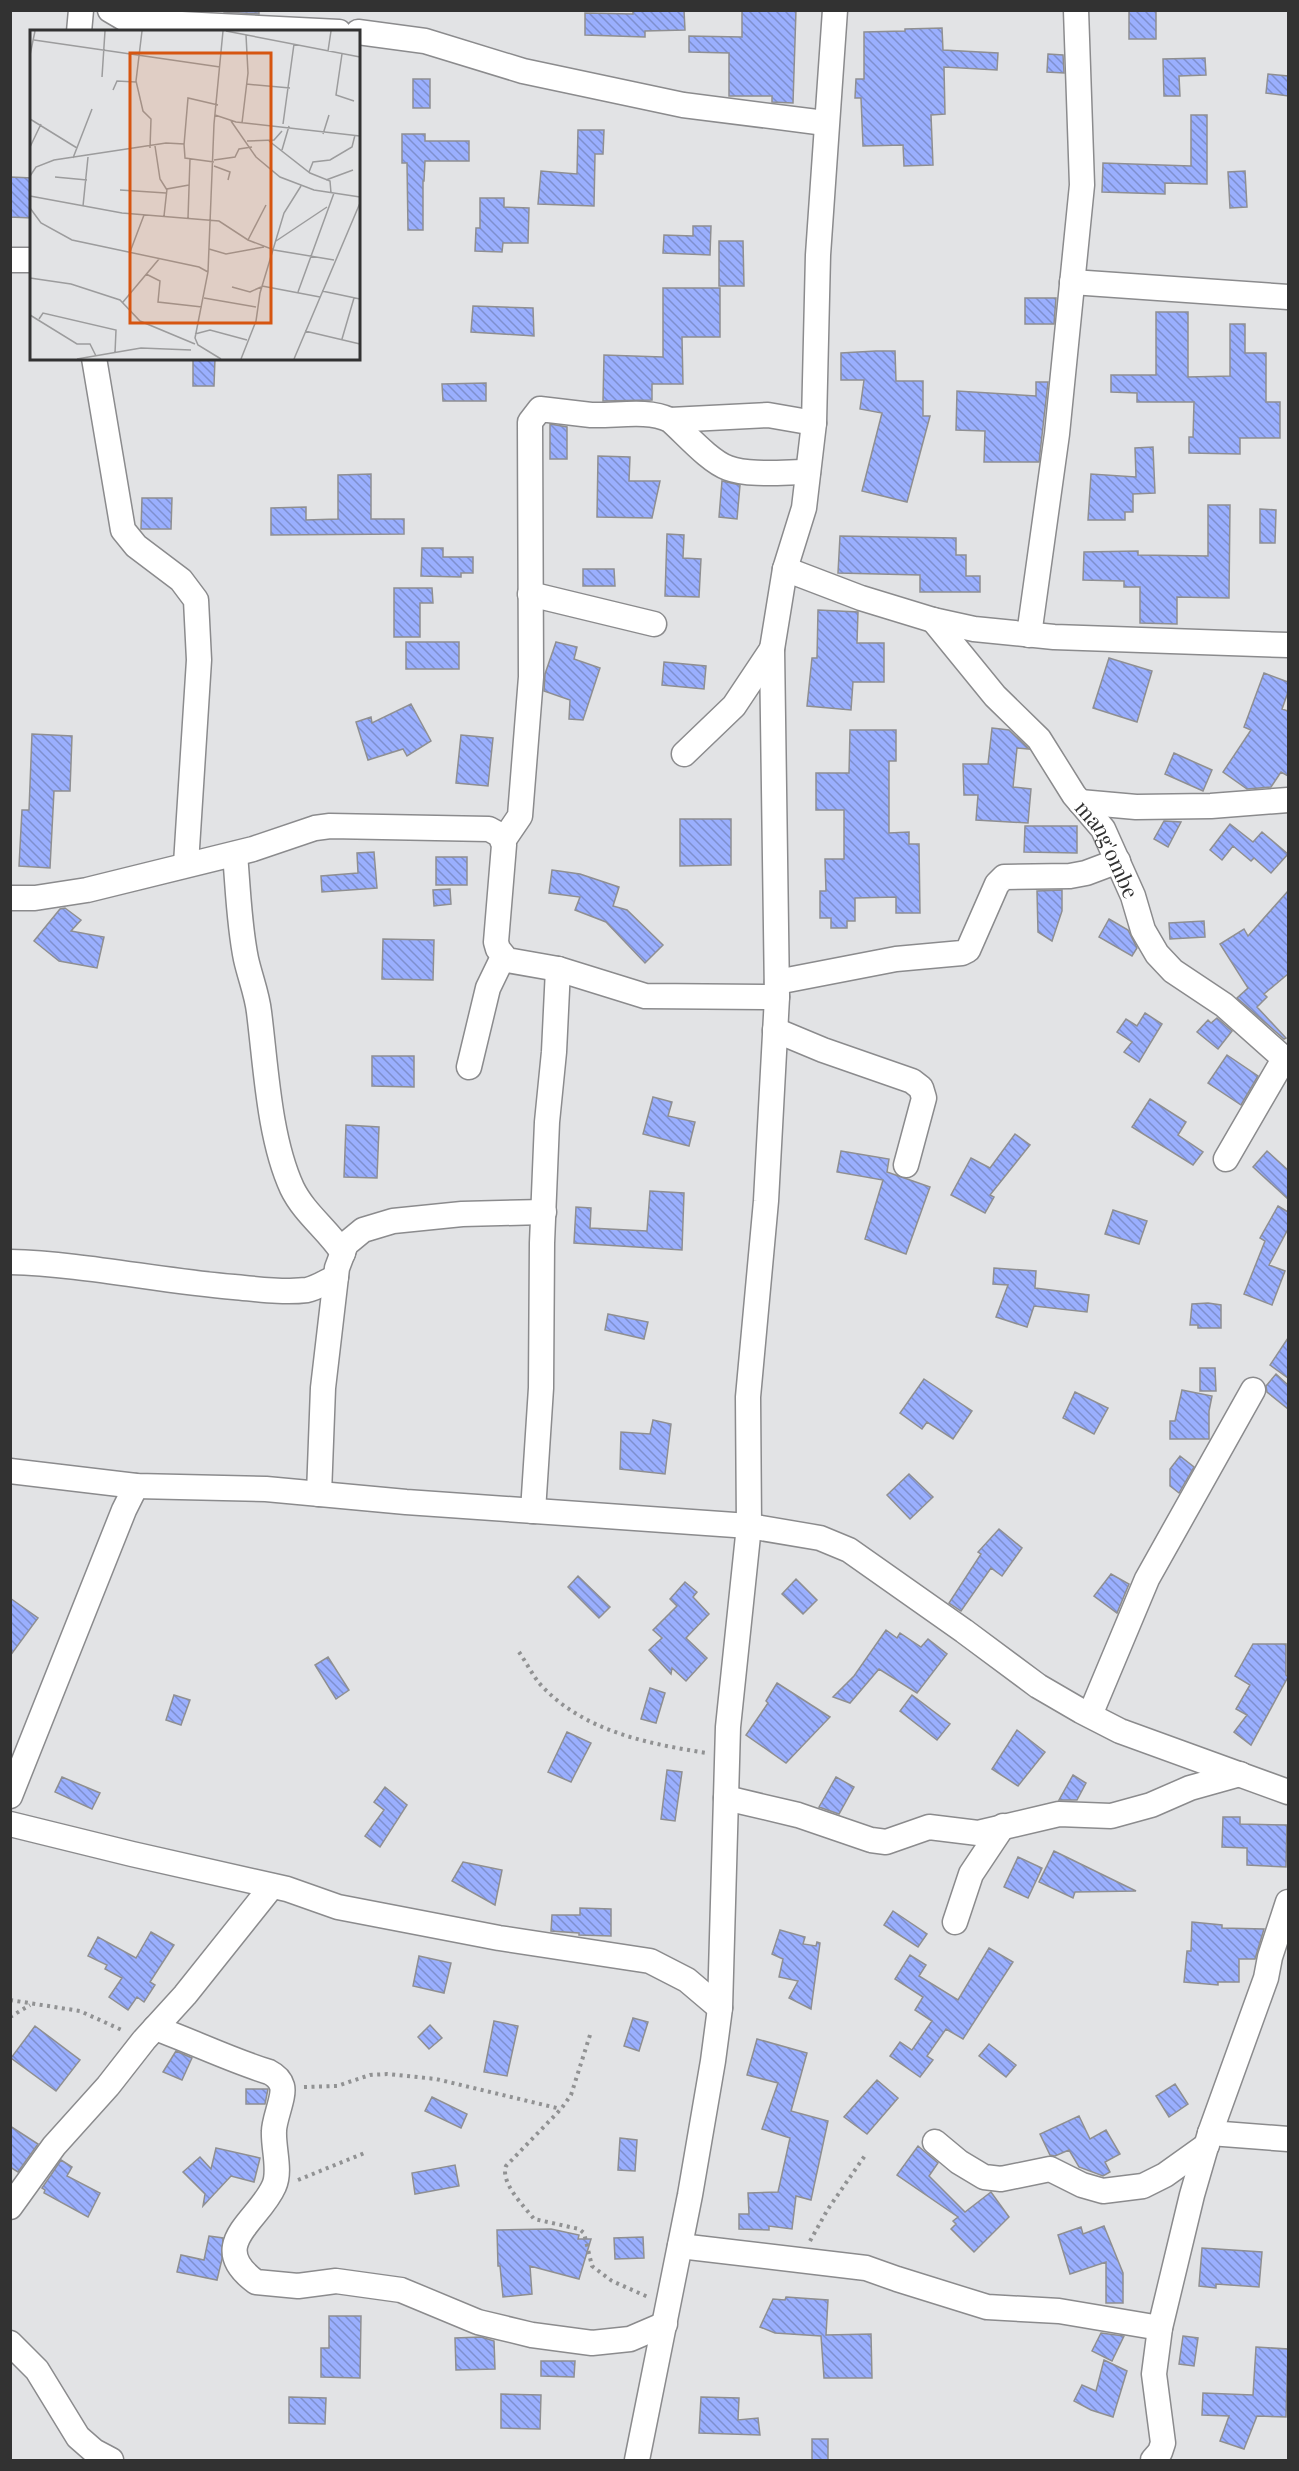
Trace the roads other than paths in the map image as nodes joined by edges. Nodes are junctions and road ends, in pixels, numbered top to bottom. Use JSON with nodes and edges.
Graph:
{"nodes":[{"id":1,"x":81,"y":10,"type":"edge"},
{"id":2,"x":110,"y":10,"type":"edge"},
{"id":3,"x":835,"y":10,"type":"edge"},
{"id":4,"x":1077,"y":10,"type":"edge"},
{"id":5,"x":79,"y":30,"type":"edge"},
{"id":6,"x":300,"y":30,"type":"edge"},
{"id":7,"x":360,"y":32,"type":"edge"},
{"id":8,"x":825,"y":123,"type":"junction"},
{"id":9,"x":10,"y":260,"type":"edge"},
{"id":10,"x":30,"y":260,"type":"edge"},
{"id":11,"x":1072,"y":282,"type":"junction"},
{"id":12,"x":1288,"y":297,"type":"edge"},
{"id":13,"x":94,"y":360,"type":"edge"},
{"id":14,"x":670,"y":420,"type":"junction"},
{"id":15,"x":814,"y":423,"type":"junction"},
{"id":16,"x":808,"y":472,"type":"junction"},
{"id":17,"x":785,"y":569,"type":"junction"},
{"id":18,"x":530,"y":594,"type":"junction"},
{"id":19,"x":933,"y":620,"type":"junction"},
{"id":20,"x":654,"y":624,"type":"dead end"},
{"id":21,"x":1029,"y":635,"type":"junction"},
{"id":22,"x":1288,"y":645,"type":"edge"},
{"id":23,"x":772,"y":649,"type":"junction"},
{"id":24,"x":684,"y":754,"type":"dead end"},
{"id":25,"x":1080,"y":802,"type":"junction"},
{"id":26,"x":1284,"y":805,"type":"edge"},
{"id":27,"x":503,"y":841,"type":"junction"},
{"id":28,"x":235,"y":854,"type":"junction"},
{"id":29,"x":1118,"y":861,"type":"junction"},
{"id":30,"x":186,"y":864,"type":"junction"},
{"id":31,"x":10,"y":898,"type":"edge"},
{"id":32,"x":503,"y":957,"type":"junction"},
{"id":33,"x":558,"y":969,"type":"junction"},
{"id":34,"x":777,"y":989,"type":"junction"},
{"id":35,"x":775,"y":1030,"type":"junction"},
{"id":36,"x":1286,"y":1061,"type":"edge"},
{"id":37,"x":470,"y":1067,"type":"dead end"},
{"id":38,"x":1226,"y":1159,"type":"dead end"},
{"id":39,"x":906,"y":1164,"type":"dead end"},
{"id":40,"x":544,"y":1212,"type":"junction"},
{"id":41,"x":343,"y":1253,"type":"junction"},
{"id":42,"x":10,"y":1262,"type":"edge"},
{"id":43,"x":336,"y":1277,"type":"junction"},
{"id":44,"x":1253,"y":1390,"type":"dead end"},
{"id":45,"x":10,"y":1471,"type":"edge"},
{"id":46,"x":136,"y":1486,"type":"junction"},
{"id":47,"x":319,"y":1494,"type":"junction"},
{"id":48,"x":533,"y":1510,"type":"junction"},
{"id":49,"x":749,"y":1526,"type":"junction"},
{"id":50,"x":1090,"y":1715,"type":"junction"},
{"id":51,"x":1240,"y":1774,"type":"junction"},
{"id":52,"x":1288,"y":1792,"type":"edge"},
{"id":53,"x":10,"y":1796,"type":"edge"},
{"id":54,"x":726,"y":1798,"type":"junction"},
{"id":55,"x":10,"y":1824,"type":"edge"},
{"id":56,"x":1003,"y":1826,"type":"junction"},
{"id":57,"x":272,"y":1886,"type":"junction"},
{"id":58,"x":1288,"y":1902,"type":"edge"},
{"id":59,"x":955,"y":1922,"type":"dead end"},
{"id":60,"x":720,"y":2008,"type":"junction"},
{"id":61,"x":149,"y":2034,"type":"junction"},
{"id":62,"x":1209,"y":2139,"type":"junction"},
{"id":63,"x":1288,"y":2139,"type":"edge"},
{"id":64,"x":935,"y":2142,"type":"dead end"},
{"id":65,"x":10,"y":2207,"type":"edge"},
{"id":66,"x":680,"y":2246,"type":"junction"},
{"id":67,"x":666,"y":2315,"type":"junction"},
{"id":68,"x":1161,"y":2328,"type":"junction"},
{"id":69,"x":10,"y":2343,"type":"edge"},
{"id":70,"x":111,"y":2460,"type":"edge"},
{"id":71,"x":636,"y":2460,"type":"edge"},
{"id":72,"x":1153,"y":2460,"type":"edge"}],
"edges":[{"from":1,"to":5,"type":"street"},
{"from":2,"to":6,"type":"street"},
{"from":3,"to":8,"type":"street"},
{"from":4,"to":11,"type":"street"},
{"from":7,"to":8,"type":"street"},
{"from":8,"to":15,"type":"street"},
{"from":9,"to":10,"type":"street"},
{"from":11,"to":12,"type":"street"},
{"from":11,"to":21,"type":"street"},
{"from":13,"to":30,"type":"street"},
{"from":14,"to":15,"type":"street"},
{"from":14,"to":16,"type":"street"},
{"from":14,"to":18,"type":"street"},
{"from":15,"to":16,"type":"street"},
{"from":16,"to":17,"type":"street"},
{"from":17,"to":19,"type":"street"},
{"from":17,"to":23,"type":"street"},
{"from":18,"to":20,"type":"street"},
{"from":18,"to":27,"type":"street"},
{"from":19,"to":21,"type":"street"},
{"from":19,"to":25,"type":"street","name":"mang'ombe"},
{"from":21,"to":22,"type":"street"},
{"from":23,"to":24,"type":"street"},
{"from":23,"to":34,"type":"street"},
{"from":25,"to":26,"type":"street"},
{"from":25,"to":29,"type":"street","name":"mang'ombe"},
{"from":27,"to":28,"type":"street"},
{"from":27,"to":32,"type":"street"},
{"from":28,"to":30,"type":"street"},
{"from":28,"to":41,"type":"street"},
{"from":29,"to":34,"type":"street"},
{"from":29,"to":36,"type":"street","name":"mang'ombe"},
{"from":30,"to":31,"type":"street"},
{"from":32,"to":33,"type":"street"},
{"from":32,"to":37,"type":"street"},
{"from":33,"to":34,"type":"street"},
{"from":33,"to":40,"type":"street"},
{"from":34,"to":35,"type":"street"},
{"from":35,"to":39,"type":"street"},
{"from":35,"to":49,"type":"street"},
{"from":36,"to":38,"type":"street"},
{"from":40,"to":41,"type":"street"},
{"from":40,"to":48,"type":"street"},
{"from":41,"to":43,"type":"street"},
{"from":42,"to":43,"type":"street"},
{"from":43,"to":47,"type":"street"},
{"from":44,"to":50,"type":"street"},
{"from":45,"to":46,"type":"street"},
{"from":46,"to":47,"type":"street"},
{"from":46,"to":53,"type":"street"},
{"from":47,"to":48,"type":"street"},
{"from":48,"to":49,"type":"street"},
{"from":49,"to":50,"type":"street"},
{"from":49,"to":54,"type":"street"},
{"from":50,"to":51,"type":"street"},
{"from":51,"to":52,"type":"street"},
{"from":51,"to":56,"type":"street"},
{"from":54,"to":56,"type":"street"},
{"from":54,"to":60,"type":"street"},
{"from":55,"to":57,"type":"street"},
{"from":56,"to":59,"type":"street"},
{"from":57,"to":60,"type":"street"},
{"from":57,"to":61,"type":"street"},
{"from":58,"to":62,"type":"street"},
{"from":60,"to":66,"type":"street"},
{"from":61,"to":65,"type":"street"},
{"from":61,"to":67,"type":"street"},
{"from":62,"to":63,"type":"street"},
{"from":62,"to":64,"type":"street"},
{"from":62,"to":68,"type":"street"},
{"from":66,"to":67,"type":"street"},
{"from":66,"to":68,"type":"street"},
{"from":67,"to":71,"type":"street"},
{"from":68,"to":72,"type":"street"},
{"from":69,"to":70,"type":"street"}]}
